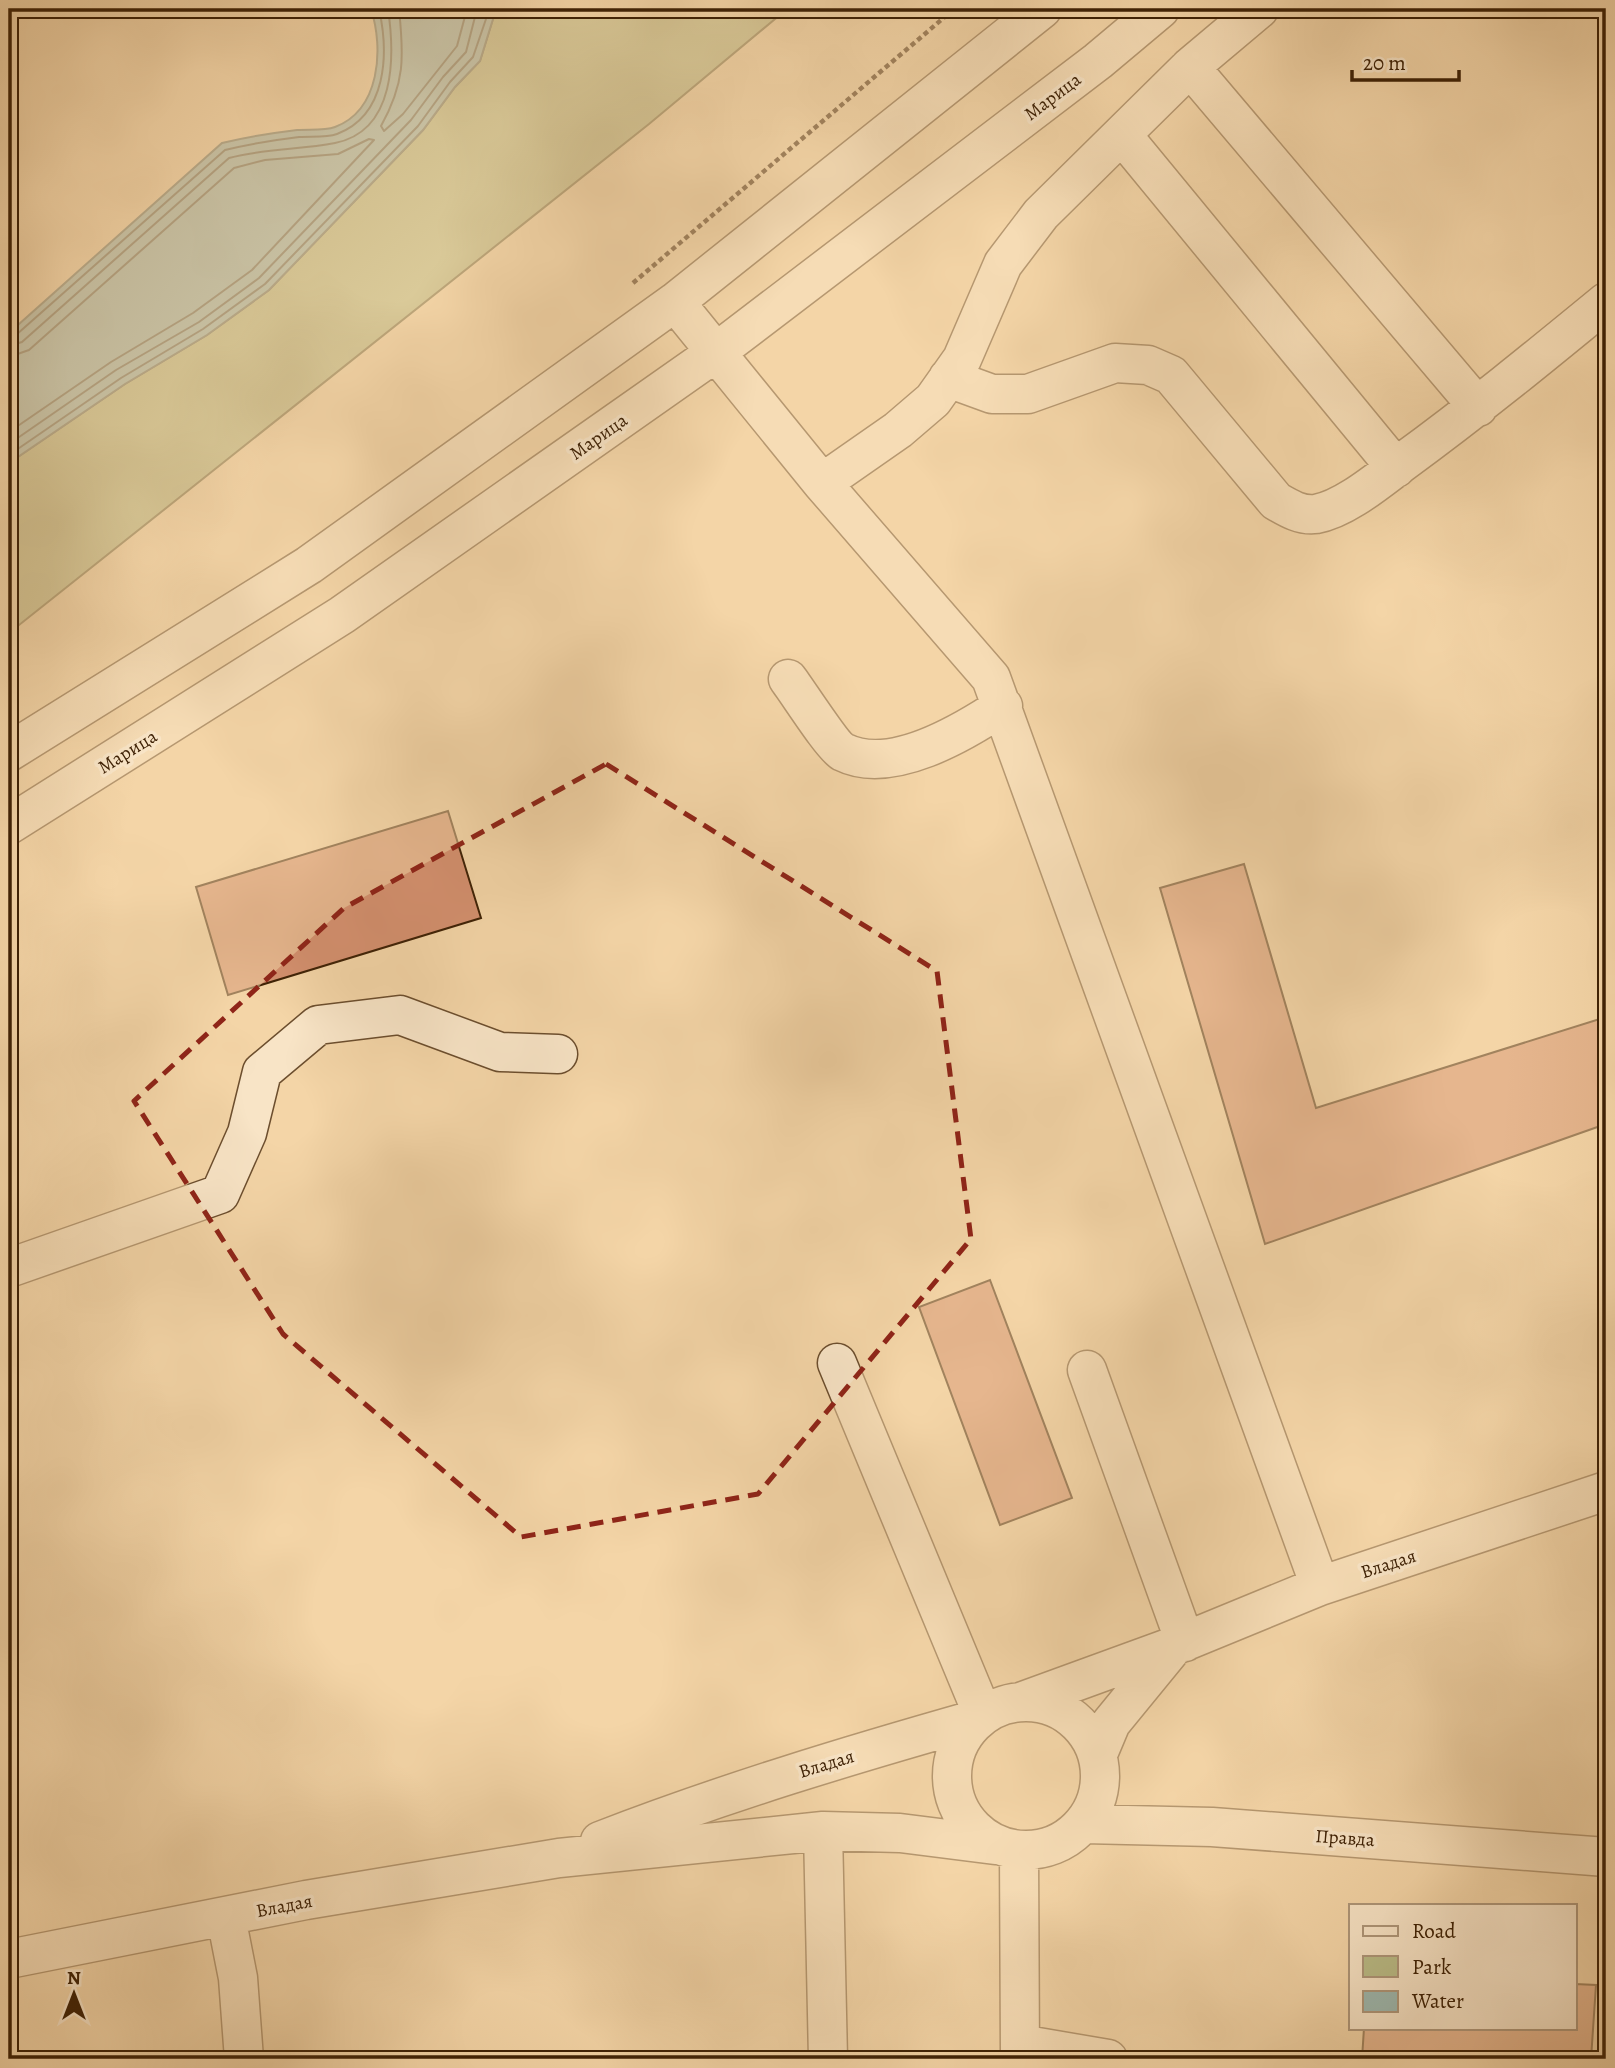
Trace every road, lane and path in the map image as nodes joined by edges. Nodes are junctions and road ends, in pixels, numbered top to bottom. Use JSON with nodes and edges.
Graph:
{"nodes":[{"id":1,"x":954,"y":9,"type":"edge"},
{"id":2,"x":1042,"y":9,"type":"edge"},
{"id":3,"x":1160,"y":9,"type":"edge"},
{"id":4,"x":1259,"y":9,"type":"edge"},
{"id":5,"x":1190,"y":67,"type":"junction"},
{"id":6,"x":1122,"y":135,"type":"junction"},
{"id":7,"x":624,"y":290,"type":"dead end"},
{"id":8,"x":675,"y":302,"type":"junction"},
{"id":9,"x":1606,"y":302,"type":"edge"},
{"id":10,"x":715,"y":353,"type":"junction"},
{"id":11,"x":948,"y":378,"type":"junction"},
{"id":12,"x":1478,"y":407,"type":"junction"},
{"id":13,"x":1395,"y":468,"type":"junction"},
{"id":14,"x":822,"y":483,"type":"junction"},
{"id":15,"x":788,"y":679,"type":"dead end"},
{"id":16,"x":1003,"y":706,"type":"junction"},
{"id":17,"x":9,"y":752,"type":"edge"},
{"id":18,"x":9,"y":825,"type":"edge"},
{"id":19,"x":558,"y":1054,"type":"dead end"},
{"id":20,"x":9,"y":1268,"type":"edge"},
{"id":21,"x":836,"y":1363,"type":"dead end"},
{"id":22,"x":1087,"y":1370,"type":"dead end"},
{"id":23,"x":1606,"y":1491,"type":"edge"},
{"id":24,"x":1320,"y":1586,"type":"junction"},
{"id":25,"x":1180,"y":1644,"type":"junction"},
{"id":26,"x":1023,"y":1701,"type":"junction"},
{"id":27,"x":980,"y":1717,"type":"junction"},
{"id":28,"x":1098,"y":1754,"type":"junction"},
{"id":29,"x":1084,"y":1824,"type":"junction"},
{"id":30,"x":823,"y":1831,"type":"junction"},
{"id":31,"x":1007,"y":1848,"type":"junction"},
{"id":32,"x":1606,"y":1857,"type":"edge"},
{"id":33,"x":559,"y":1858,"type":"junction"},
{"id":34,"x":226,"y":1917,"type":"junction"},
{"id":35,"x":9,"y":1959,"type":"edge"},
{"id":36,"x":1020,"y":2052,"type":"edge"},
{"id":37,"x":244,"y":2059,"type":"edge"},
{"id":38,"x":828,"y":2059,"type":"edge"},
{"id":39,"x":1108,"y":2059,"type":"edge"}],
"edges":[{"from":1,"to":7,"type":"path"},
{"from":2,"to":8,"type":"street"},
{"from":3,"to":10,"type":"street","name":"Марица"},
{"from":4,"to":5,"type":"street"},
{"from":5,"to":6,"type":"street"},
{"from":5,"to":12,"type":"street"},
{"from":6,"to":11,"type":"street"},
{"from":6,"to":13,"type":"street"},
{"from":8,"to":10,"type":"street"},
{"from":8,"to":17,"type":"street"},
{"from":9,"to":12,"type":"street"},
{"from":10,"to":14,"type":"street"},
{"from":10,"to":18,"type":"street","name":"Марица"},
{"from":11,"to":13,"type":"street"},
{"from":11,"to":14,"type":"street"},
{"from":12,"to":13,"type":"street"},
{"from":14,"to":16,"type":"street"},
{"from":15,"to":16,"type":"street"},
{"from":16,"to":24,"type":"street"},
{"from":19,"to":20,"type":"street"},
{"from":21,"to":27,"type":"street"},
{"from":22,"to":25,"type":"street"},
{"from":23,"to":24,"type":"street","name":"Владая"},
{"from":24,"to":25,"type":"street","name":"Владая"},
{"from":25,"to":26,"type":"street","name":"Владая"},
{"from":25,"to":28,"type":"street","name":"Владая"},
{"from":26,"to":27,"type":"street","name":"Владая"},
{"from":26,"to":28,"type":"street","name":"Владая"},
{"from":27,"to":31,"type":"street"},
{"from":27,"to":33,"type":"street","name":"Владая"},
{"from":28,"to":29,"type":"street","name":"Владая"},
{"from":29,"to":31,"type":"street","name":"Владая"},
{"from":29,"to":32,"type":"street","name":"Правда"},
{"from":30,"to":31,"type":"street","name":"Владая"},
{"from":30,"to":33,"type":"street","name":"Владая"},
{"from":30,"to":38,"type":"street"},
{"from":31,"to":36,"type":"street"},
{"from":33,"to":34,"type":"street","name":"Владая"},
{"from":34,"to":35,"type":"street","name":"Владая"},
{"from":34,"to":37,"type":"street"},
{"from":36,"to":39,"type":"street"}]}
